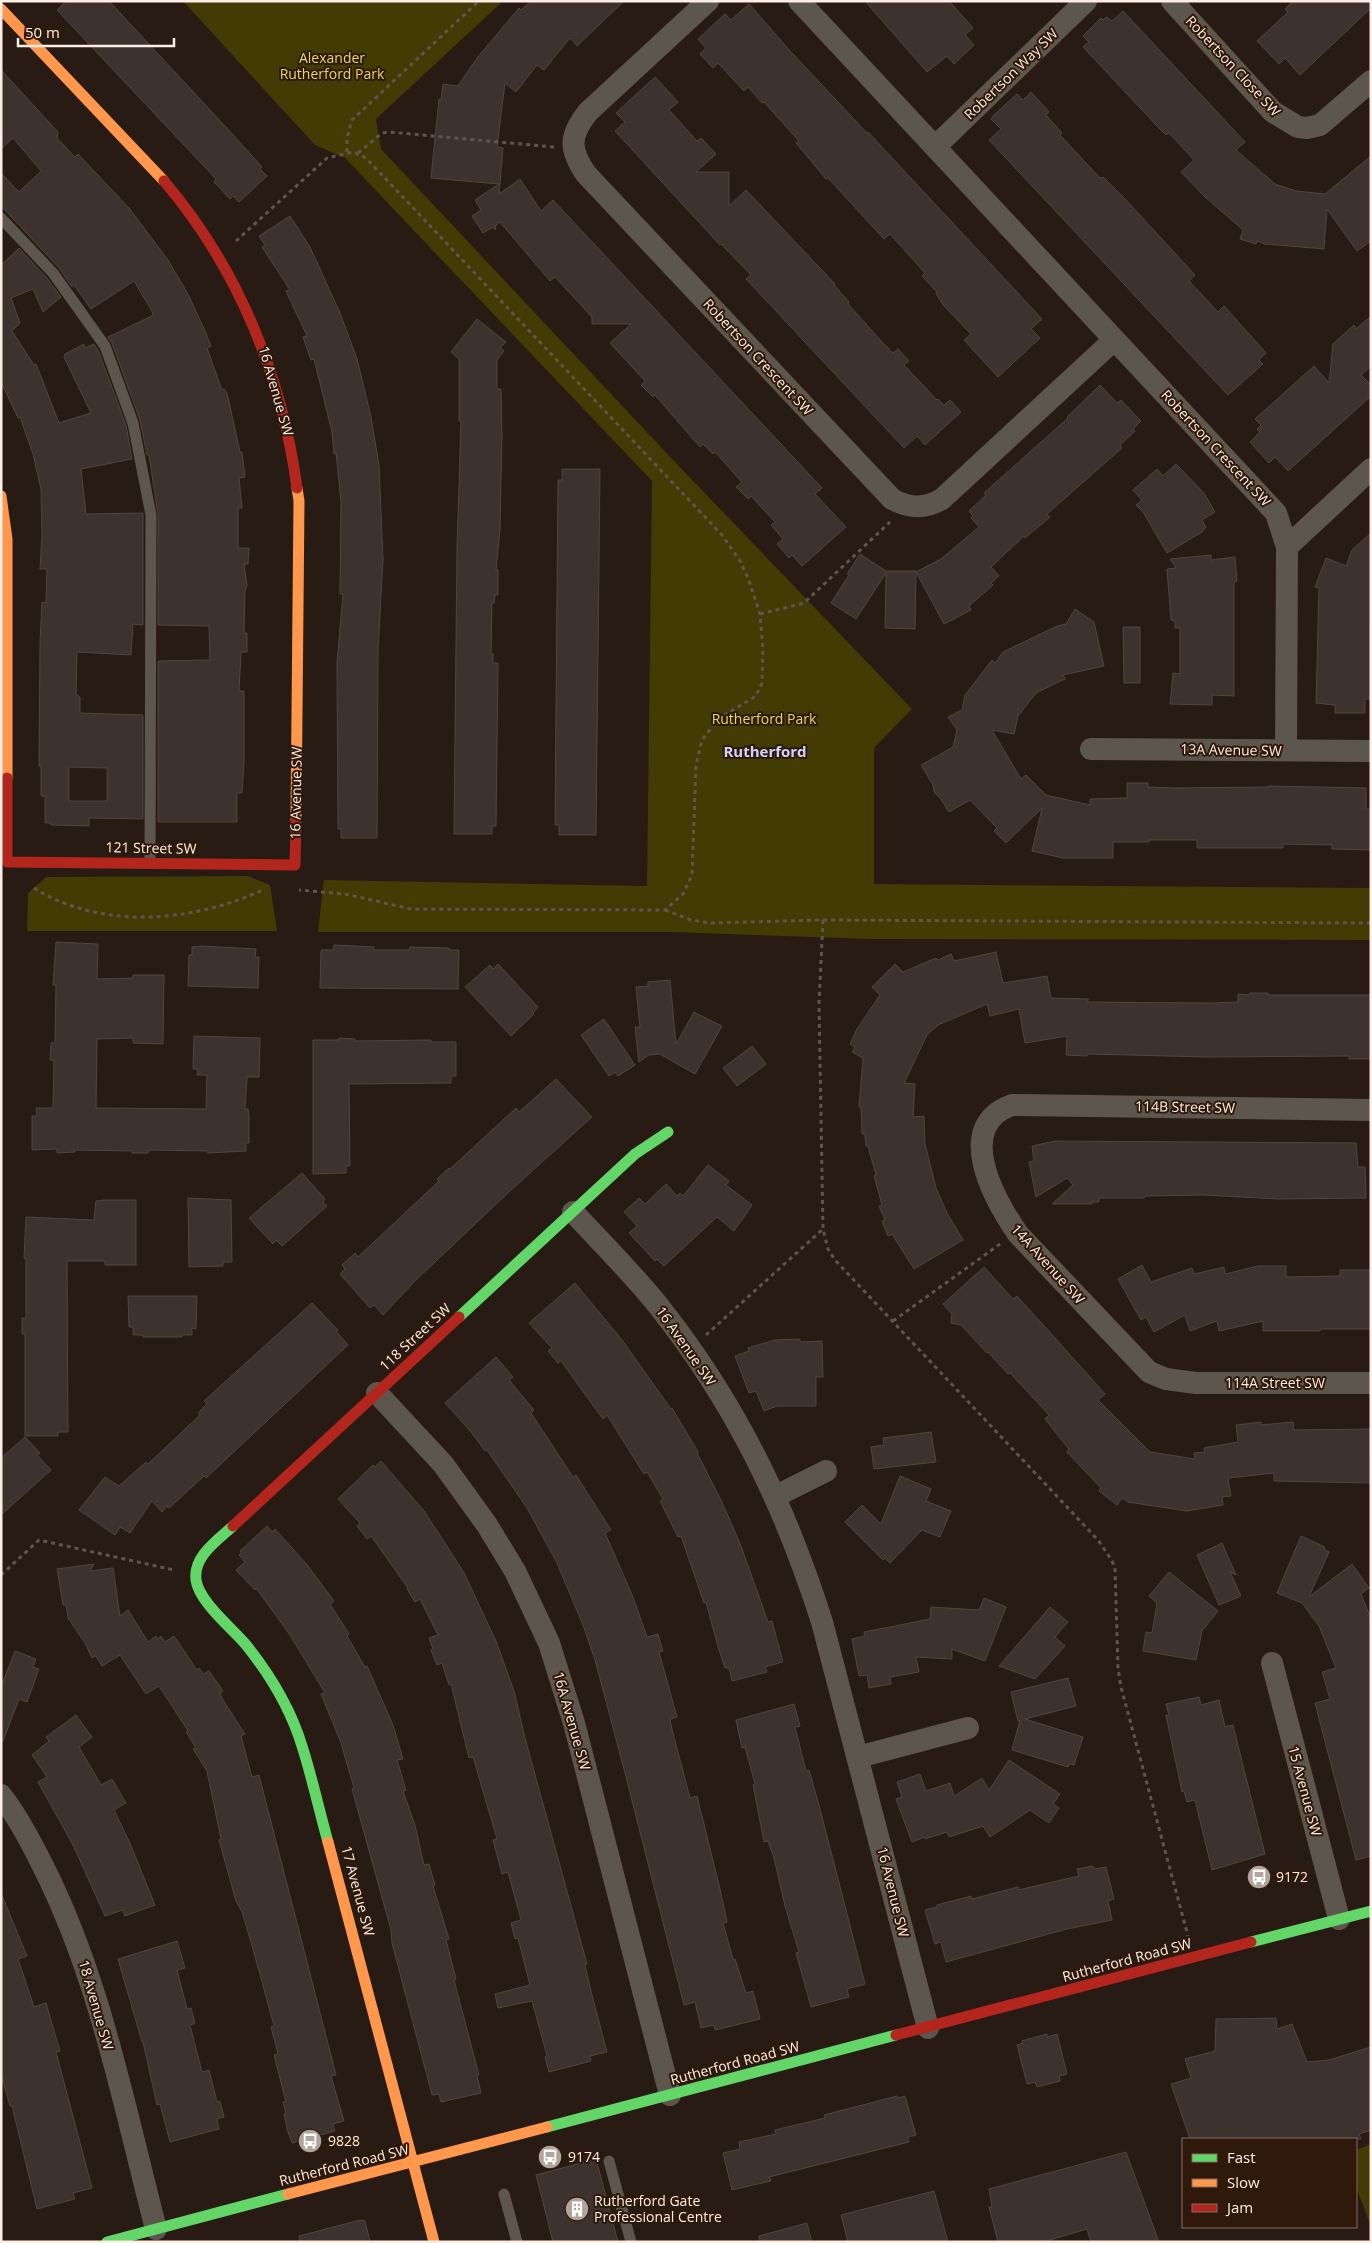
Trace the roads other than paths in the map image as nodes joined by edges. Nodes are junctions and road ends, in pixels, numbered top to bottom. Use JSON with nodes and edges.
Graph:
{"nodes":[{"id":1,"x":708,"y":1,"type":"edge"},
{"id":2,"x":798,"y":1,"type":"edge"},
{"id":3,"x":1086,"y":1,"type":"edge"},
{"id":4,"x":1172,"y":1,"type":"edge"},
{"id":5,"x":1,"y":9,"type":"edge"},
{"id":6,"x":1371,"y":81,"type":"edge"},
{"id":7,"x":935,"y":147,"type":"junction"},
{"id":8,"x":1,"y":218,"type":"edge"},
{"id":9,"x":1114,"y":340,"type":"junction"},
{"id":10,"x":1371,"y":469,"type":"edge"},
{"id":11,"x":1,"y":496,"type":"edge"},
{"id":12,"x":1287,"y":547,"type":"junction"},
{"id":13,"x":1091,"y":749,"type":"dead end"},
{"id":14,"x":1286,"y":750,"type":"junction"},
{"id":15,"x":1371,"y":751,"type":"edge"},
{"id":16,"x":150,"y":863,"type":"junction"},
{"id":17,"x":294,"y":865,"type":"joint"},
{"id":18,"x":5,"y":868,"type":"edge"},
{"id":19,"x":999,"y":1110,"type":"joint"},
{"id":20,"x":1371,"y":1110,"type":"edge"},
{"id":21,"x":668,"y":1132,"type":"dead end"},
{"id":22,"x":573,"y":1212,"type":"junction"},
{"id":23,"x":1180,"y":1382,"type":"joint"},
{"id":24,"x":1371,"y":1383,"type":"edge"},
{"id":25,"x":377,"y":1393,"type":"junction"},
{"id":26,"x":826,"y":1471,"type":"dead end"},
{"id":27,"x":776,"y":1496,"type":"junction"},
{"id":28,"x":196,"y":1576,"type":"joint"},
{"id":29,"x":1272,"y":1663,"type":"dead end"},
{"id":30,"x":968,"y":1728,"type":"dead end"},
{"id":31,"x":858,"y":1757,"type":"junction"},
{"id":32,"x":1,"y":1795,"type":"edge"},
{"id":33,"x":1371,"y":1911,"type":"edge"},
{"id":34,"x":1339,"y":1919,"type":"junction"},
{"id":35,"x":928,"y":2028,"type":"junction"},
{"id":36,"x":670,"y":2095,"type":"junction"},
{"id":37,"x":609,"y":2161,"type":"dead end"},
{"id":38,"x":413,"y":2163,"type":"junction"},
{"id":39,"x":504,"y":2194,"type":"dead end"},
{"id":40,"x":156,"y":2229,"type":"junction"},
{"id":41,"x":107,"y":2242,"type":"edge"},
{"id":42,"x":434,"y":2242,"type":"edge"},
{"id":43,"x":517,"y":2242,"type":"edge"},
{"id":44,"x":630,"y":2242,"type":"edge"}],
"edges":[{"from":1,"to":9,"type":"street","name":"Robertson Crescent SW"},
{"from":2,"to":7,"type":"street","name":"Robertson Crescent SW"},
{"from":3,"to":7,"type":"street","name":"Robertson Way SW"},
{"from":4,"to":6,"type":"street","name":"Robertson Close SW"},
{"from":5,"to":17,"type":"street","name":"16 Avenue SW"},
{"from":7,"to":9,"type":"street","name":"Robertson Crescent SW"},
{"from":8,"to":16,"type":"lane"},
{"from":9,"to":12,"type":"street","name":"Robertson Crescent SW"},
{"from":10,"to":12,"type":"street"},
{"from":11,"to":18,"type":"street"},
{"from":12,"to":14,"type":"street","name":"Robertson Crescent SW"},
{"from":13,"to":14,"type":"street","name":"13A Avenue SW"},
{"from":14,"to":15,"type":"street","name":"13A Avenue SW"},
{"from":16,"to":17,"type":"street","name":"121 Street SW"},
{"from":16,"to":18,"type":"street","name":"121 Street SW"},
{"from":19,"to":20,"type":"street","name":"114B Street SW"},
{"from":19,"to":23,"type":"street","name":"14A Avenue SW"},
{"from":21,"to":22,"type":"street","name":"118 Street SW"},
{"from":22,"to":25,"type":"street","name":"118 Street SW"},
{"from":22,"to":27,"type":"street","name":"16 Avenue SW"},
{"from":23,"to":24,"type":"street","name":"114A Street SW"},
{"from":25,"to":28,"type":"street","name":"118 Street SW"},
{"from":25,"to":36,"type":"street","name":"16A Avenue SW"},
{"from":26,"to":27,"type":"street"},
{"from":27,"to":31,"type":"street","name":"16 Avenue SW"},
{"from":28,"to":38,"type":"street","name":"17 Avenue SW"},
{"from":29,"to":34,"type":"street","name":"15 Avenue SW"},
{"from":30,"to":31,"type":"street"},
{"from":31,"to":35,"type":"street","name":"16 Avenue SW"},
{"from":32,"to":40,"type":"street","name":"18 Avenue SW"},
{"from":33,"to":34,"type":"street","name":"Rutherford Road SW"},
{"from":34,"to":35,"type":"street","name":"Rutherford Road SW"},
{"from":35,"to":36,"type":"street","name":"Rutherford Road SW"},
{"from":36,"to":38,"type":"street","name":"Rutherford Road SW"},
{"from":37,"to":44,"type":"lane"},
{"from":38,"to":40,"type":"street","name":"Rutherford Road SW"},
{"from":38,"to":42,"type":"street","name":"17 Avenue SW"},
{"from":39,"to":43,"type":"lane"},
{"from":40,"to":41,"type":"street","name":"Rutherford Road SW"}]}
